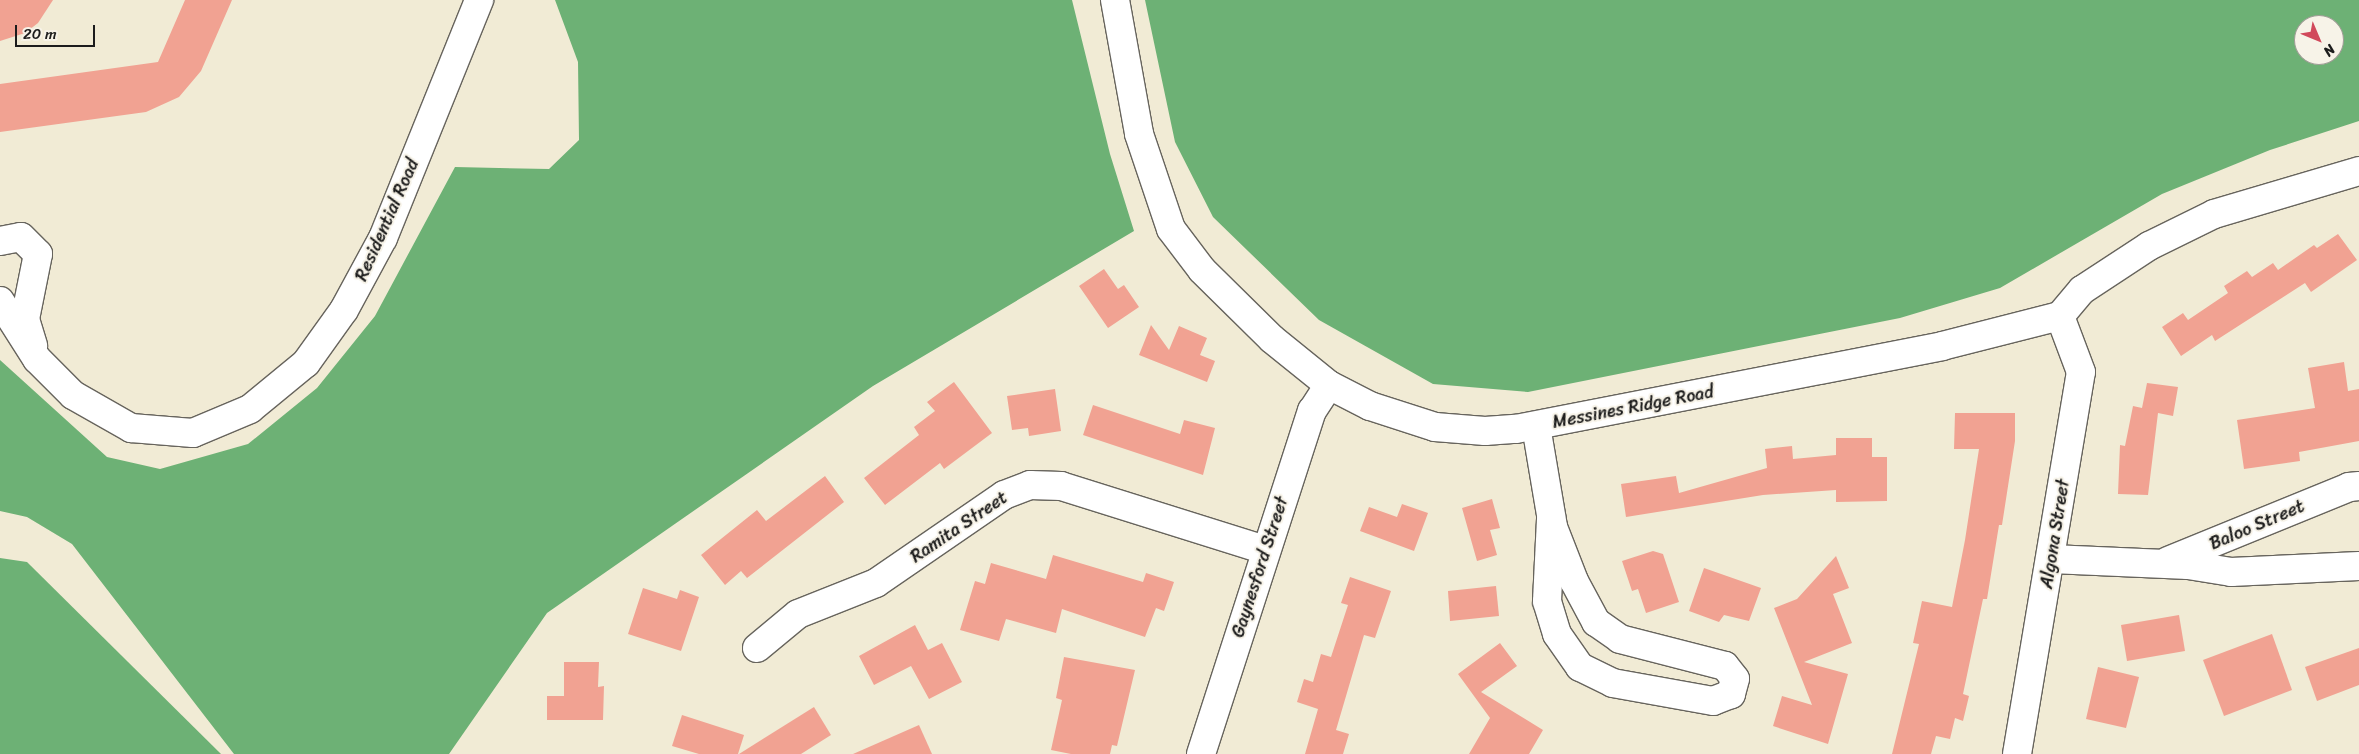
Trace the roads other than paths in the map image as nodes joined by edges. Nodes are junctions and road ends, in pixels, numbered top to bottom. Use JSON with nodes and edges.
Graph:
{"nodes":[{"id":1,"x":479,"y":0,"type":"edge"},
{"id":2,"x":1115,"y":0,"type":"edge"},
{"id":3,"x":2359,"y":170,"type":"edge"},
{"id":4,"x":0,"y":241,"type":"edge"},
{"id":5,"x":0,"y":301,"type":"edge"},
{"id":6,"x":2060,"y":316,"type":"junction"},
{"id":7,"x":37,"y":359,"type":"junction"},
{"id":8,"x":1329,"y":385,"type":"junction"},
{"id":9,"x":1536,"y":426,"type":"junction"},
{"id":10,"x":2359,"y":486,"type":"edge"},
{"id":11,"x":1551,"y":518,"type":"junction"},
{"id":12,"x":1265,"y":550,"type":"junction"},
{"id":13,"x":2051,"y":559,"type":"junction"},
{"id":14,"x":2154,"y":563,"type":"junction"},
{"id":15,"x":2359,"y":566,"type":"edge"},
{"id":16,"x":757,"y":648,"type":"dead end"},
{"id":17,"x":1201,"y":754,"type":"edge"},
{"id":18,"x":2017,"y":754,"type":"edge"}],
"edges":[{"from":1,"to":7,"type":"street","name":"Residential Road"},
{"from":2,"to":8,"type":"street","name":"Messines Ridge Road"},
{"from":3,"to":6,"type":"street"},
{"from":4,"to":7,"type":"street","name":"Residential Road"},
{"from":5,"to":7,"type":"street","name":"Residential Road"},
{"from":6,"to":9,"type":"street","name":"Messines Ridge Road"},
{"from":6,"to":13,"type":"street","name":"Algona Street"},
{"from":8,"to":9,"type":"street","name":"Messines Ridge Road"},
{"from":8,"to":12,"type":"street","name":"Gaynesford Street"},
{"from":9,"to":11,"type":"street"},
{"from":10,"to":14,"type":"street","name":"Baloo Street"},
{"from":11,"to":11,"type":"street"},
{"from":12,"to":16,"type":"street","name":"Ramita Street"},
{"from":12,"to":17,"type":"street","name":"Gaynesford Street"},
{"from":13,"to":14,"type":"street","name":"Baloo Street"},
{"from":13,"to":18,"type":"street","name":"Algona Street"},
{"from":14,"to":15,"type":"street","name":"Baloo Street"}]}
